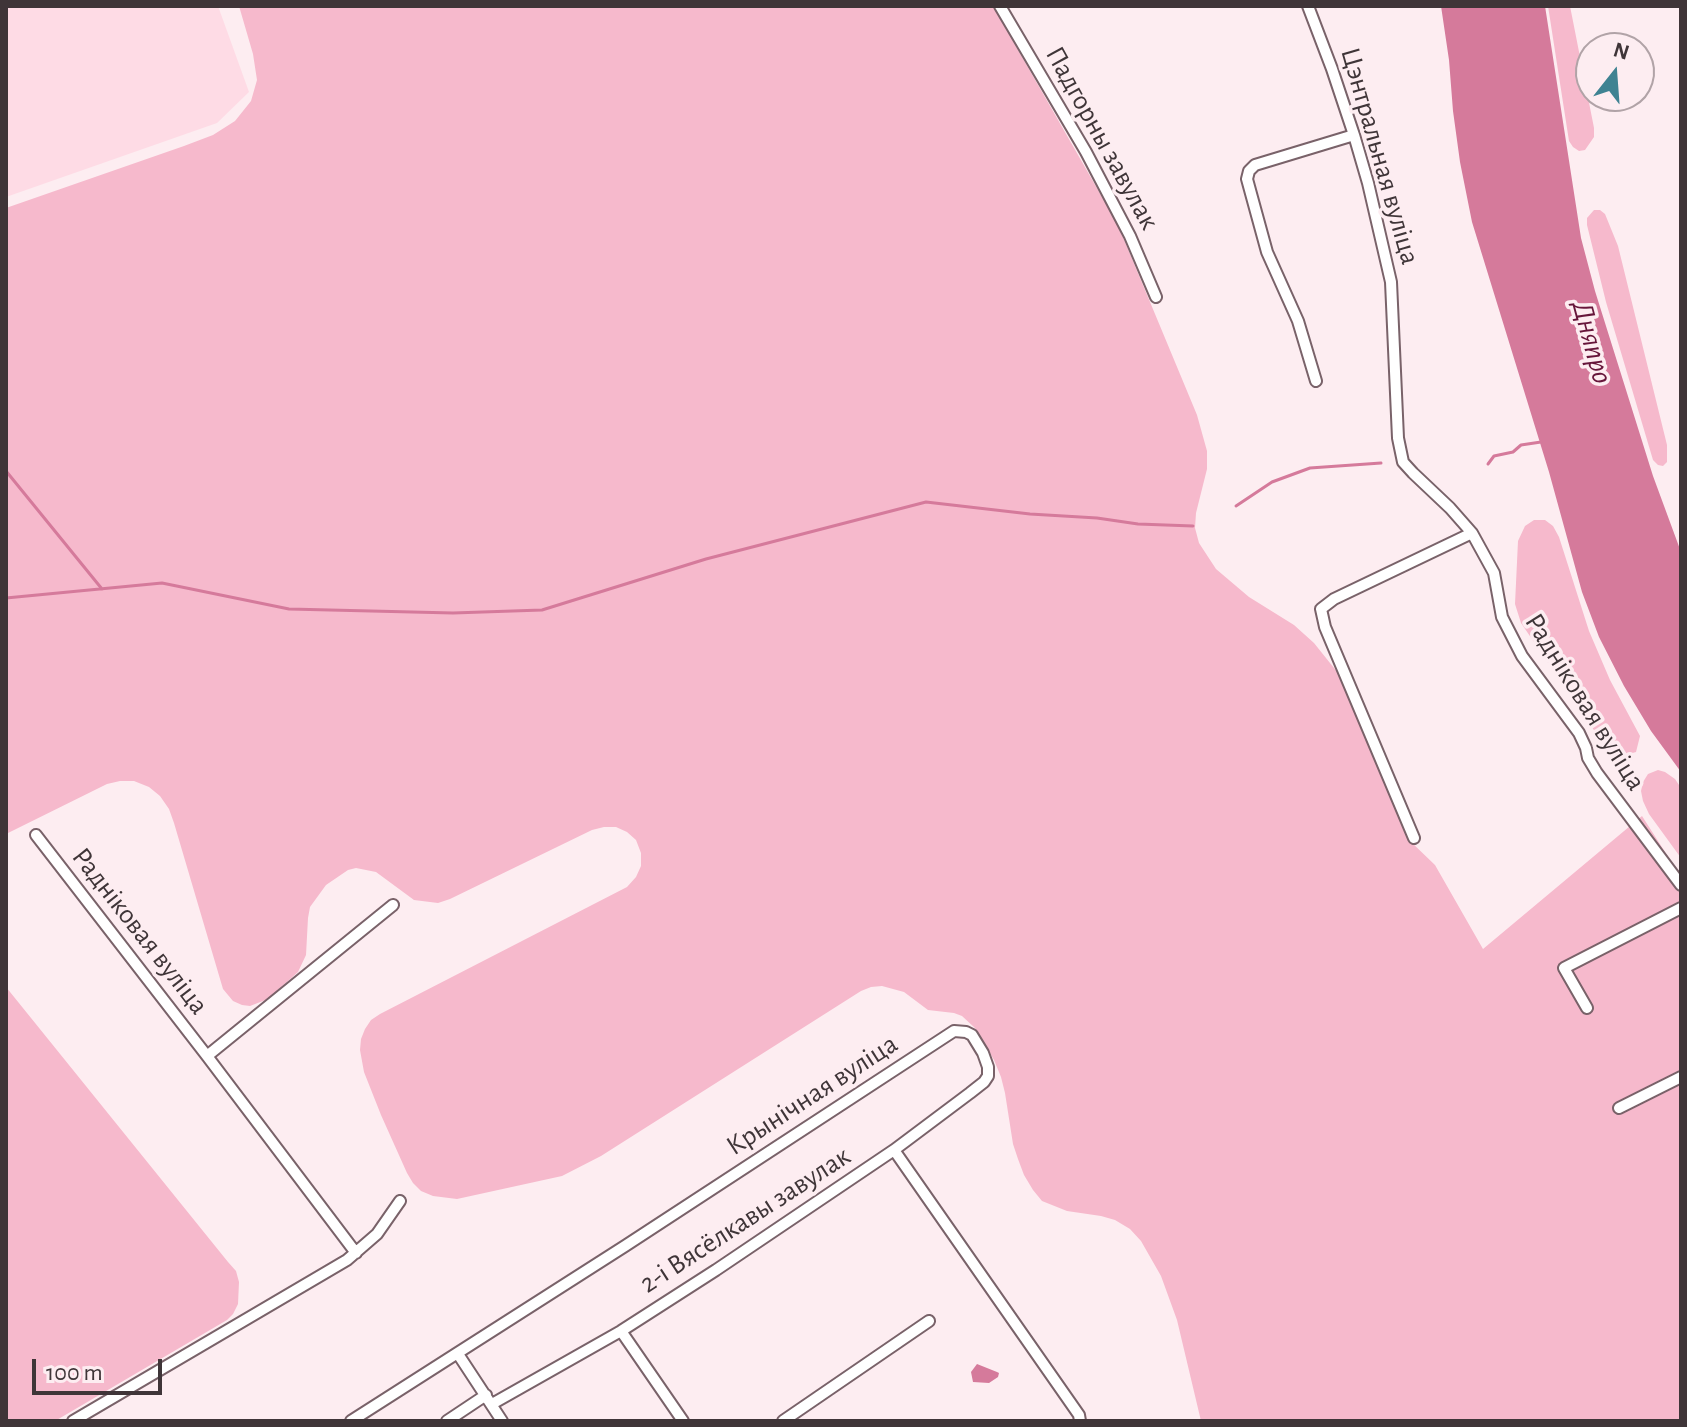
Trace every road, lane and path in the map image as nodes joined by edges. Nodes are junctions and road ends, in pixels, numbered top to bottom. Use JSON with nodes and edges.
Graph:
{"nodes":[{"id":1,"x":1000,"y":6,"type":"edge"},
{"id":2,"x":1308,"y":6,"type":"edge"},
{"id":3,"x":1354,"y":135,"type":"junction"},
{"id":4,"x":1156,"y":297,"type":"dead end"},
{"id":5,"x":1316,"y":381,"type":"dead end"},
{"id":6,"x":1472,"y":533,"type":"junction"},
{"id":7,"x":36,"y":835,"type":"dead end"},
{"id":8,"x":1414,"y":838,"type":"dead end"},
{"id":9,"x":1681,"y":885,"type":"edge"},
{"id":10,"x":393,"y":905,"type":"dead end"},
{"id":11,"x":1681,"y":908,"type":"edge"},
{"id":12,"x":1587,"y":1008,"type":"dead end"},
{"id":13,"x":207,"y":1056,"type":"junction"},
{"id":14,"x":1681,"y":1077,"type":"edge"},
{"id":15,"x":1619,"y":1108,"type":"dead end"},
{"id":16,"x":894,"y":1150,"type":"junction"},
{"id":17,"x":400,"y":1201,"type":"dead end"},
{"id":18,"x":356,"y":1253,"type":"junction"},
{"id":19,"x":929,"y":1321,"type":"dead end"},
{"id":20,"x":621,"y":1331,"type":"junction"},
{"id":21,"x":458,"y":1354,"type":"junction"},
{"id":22,"x":489,"y":1400,"type":"junction"},
{"id":23,"x":1079,"y":1418,"type":"edge"},
{"id":24,"x":73,"y":1421,"type":"edge"},
{"id":25,"x":351,"y":1421,"type":"edge"},
{"id":26,"x":447,"y":1421,"type":"edge"},
{"id":27,"x":502,"y":1421,"type":"edge"},
{"id":28,"x":683,"y":1421,"type":"edge"},
{"id":29,"x":783,"y":1421,"type":"edge"}],
"edges":[{"from":1,"to":4,"type":"street","name":"Падгорны завулак"},
{"from":2,"to":3,"type":"street","name":"Цэнтральная вуліца"},
{"from":3,"to":5,"type":"street"},
{"from":3,"to":6,"type":"street","name":"Цэнтральная вуліца"},
{"from":6,"to":8,"type":"street"},
{"from":6,"to":9,"type":"street","name":"Радніковая вуліца"},
{"from":7,"to":13,"type":"street","name":"Радніковая вуліца"},
{"from":10,"to":13,"type":"street","name":"Радніковая вуліца"},
{"from":11,"to":12,"type":"street"},
{"from":13,"to":18,"type":"street","name":"Радніковая вуліца"},
{"from":14,"to":15,"type":"street"},
{"from":16,"to":20,"type":"street","name":"2-і Вясёлкавы завулак"},
{"from":16,"to":21,"type":"street","name":"Крынічная вуліца"},
{"from":16,"to":23,"type":"street"},
{"from":17,"to":18,"type":"street"},
{"from":18,"to":24,"type":"street"},
{"from":19,"to":29,"type":"street"},
{"from":20,"to":22,"type":"street","name":"2-і Вясёлкавы завулак"},
{"from":20,"to":28,"type":"street"},
{"from":21,"to":22,"type":"street"},
{"from":21,"to":25,"type":"street","name":"Крынічная вуліца"},
{"from":22,"to":26,"type":"street","name":"2-і Вясёлкавы завулак"},
{"from":22,"to":27,"type":"street"}]}
